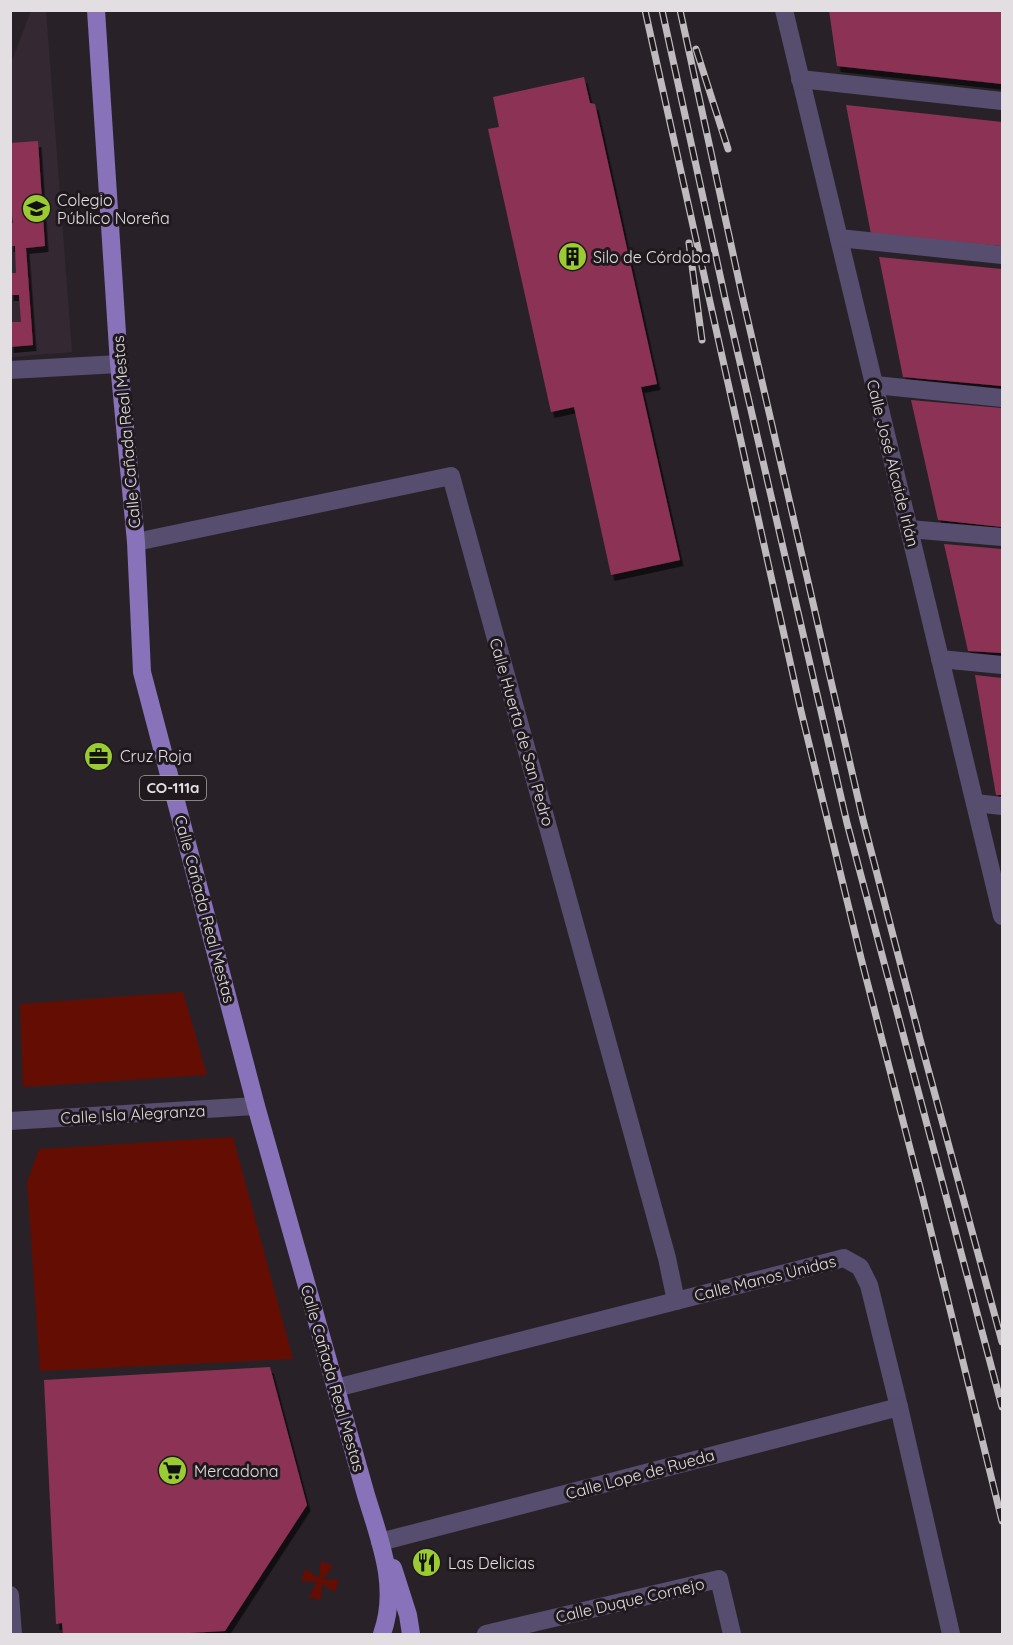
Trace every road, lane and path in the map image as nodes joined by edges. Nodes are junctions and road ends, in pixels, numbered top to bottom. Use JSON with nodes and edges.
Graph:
{"nodes":[{"id":1,"x":96,"y":10,"type":"edge"},
{"id":2,"x":784,"y":10,"type":"edge"},
{"id":3,"x":800,"y":79,"type":"junction"},
{"id":4,"x":1002,"y":101,"type":"edge"},
{"id":5,"x":839,"y":238,"type":"junction"},
{"id":6,"x":1002,"y":255,"type":"edge"},
{"id":7,"x":119,"y":364,"type":"junction"},
{"id":8,"x":10,"y":370,"type":"edge"},
{"id":9,"x":874,"y":385,"type":"junction"},
{"id":10,"x":1002,"y":398,"type":"edge"},
{"id":11,"x":909,"y":529,"type":"junction"},
{"id":12,"x":1002,"y":537,"type":"edge"},
{"id":13,"x":135,"y":542,"type":"junction"},
{"id":14,"x":940,"y":659,"type":"junction"},
{"id":15,"x":1002,"y":665,"type":"edge"},
{"id":16,"x":975,"y":803,"type":"junction"},
{"id":17,"x":1002,"y":806,"type":"edge"},
{"id":18,"x":1002,"y":916,"type":"edge"},
{"id":19,"x":256,"y":1106,"type":"junction"},
{"id":20,"x":10,"y":1121,"type":"edge"},
{"id":21,"x":676,"y":1301,"type":"junction"},
{"id":22,"x":336,"y":1388,"type":"junction"},
{"id":23,"x":899,"y":1407,"type":"junction"},
{"id":24,"x":380,"y":1542,"type":"junction"},
{"id":25,"x":10,"y":1595,"type":"edge"},
{"id":26,"x":408,"y":1615,"type":"junction"},
{"id":27,"x":13,"y":1635,"type":"edge"},
{"id":28,"x":382,"y":1635,"type":"edge"},
{"id":29,"x":411,"y":1635,"type":"edge"},
{"id":30,"x":417,"y":1635,"type":"edge"},
{"id":31,"x":486,"y":1635,"type":"edge"},
{"id":32,"x":732,"y":1635,"type":"edge"},
{"id":33,"x":951,"y":1635,"type":"edge"}],
"edges":[{"from":1,"to":7,"type":"main road","name":"Calle Cañada Real Mestas","number":"CO-111a"},
{"from":2,"to":3,"type":"street","name":"Calle José Alcaide Irlán"},
{"from":3,"to":4,"type":"street"},
{"from":3,"to":5,"type":"street","name":"Calle José Alcaide Irlán"},
{"from":5,"to":6,"type":"street"},
{"from":5,"to":9,"type":"street","name":"Calle José Alcaide Irlán"},
{"from":7,"to":8,"type":"street"},
{"from":7,"to":13,"type":"main road","name":"Calle Cañada Real Mestas","number":"CO-111a"},
{"from":9,"to":10,"type":"street"},
{"from":9,"to":11,"type":"street","name":"Calle José Alcaide Irlán"},
{"from":11,"to":12,"type":"street"},
{"from":11,"to":14,"type":"street","name":"Calle José Alcaide Irlán"},
{"from":13,"to":19,"type":"main road","name":"Calle Cañada Real Mestas","number":"CO-111a"},
{"from":13,"to":21,"type":"street","name":"Calle Huerta de San Pedro"},
{"from":14,"to":15,"type":"street"},
{"from":14,"to":16,"type":"street","name":"Calle José Alcaide Irlán"},
{"from":16,"to":17,"type":"street"},
{"from":16,"to":18,"type":"street","name":"Calle José Alcaide Irlán"},
{"from":19,"to":20,"type":"street","name":"Calle Isla Alegranza"},
{"from":19,"to":22,"type":"main road","name":"Calle Cañada Real Mestas","number":"CO-111a"},
{"from":21,"to":22,"type":"street","name":"Calle Manos Unidas"},
{"from":21,"to":23,"type":"street","name":"Calle Manos Unidas"},
{"from":22,"to":24,"type":"main road","name":"Calle Cañada Real Mestas","number":"CO-111a"},
{"from":23,"to":24,"type":"street","name":"Calle Lope de Rueda"},
{"from":23,"to":33,"type":"street","name":"Calle Manos Unidas"},
{"from":24,"to":26,"type":"main road","name":"Calle Cañada Real Mestas"},
{"from":24,"to":28,"type":"main road","name":"Calle Cañada Real Mestas"},
{"from":25,"to":27,"type":"street"},
{"from":26,"to":29,"type":"main road","name":"Calle Cañada Real Mestas"},
{"from":26,"to":30,"type":"main road"},
{"from":31,"to":32,"type":"street","name":"Calle Duque Cornejo"}]}
